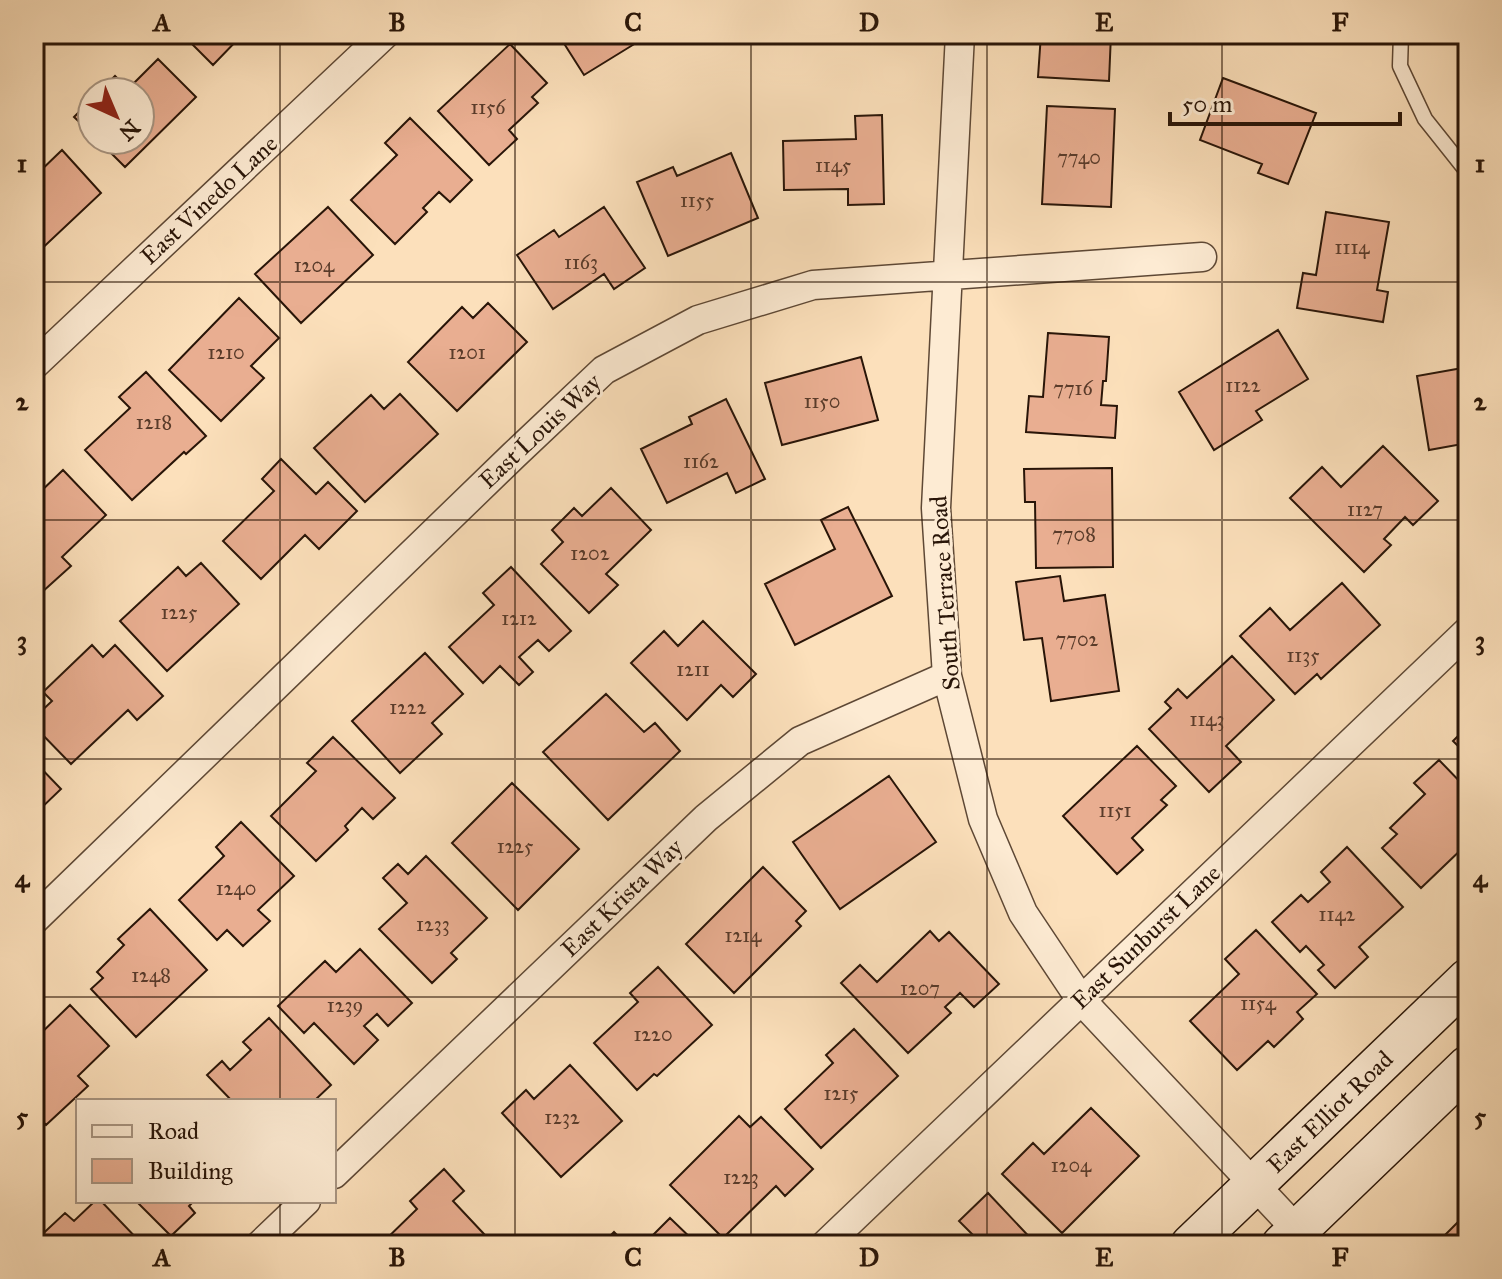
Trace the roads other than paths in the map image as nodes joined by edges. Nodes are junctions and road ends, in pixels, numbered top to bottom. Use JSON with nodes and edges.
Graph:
{"nodes":[{"id":1,"x":385,"y":34,"type":"edge"},
{"id":2,"x":960,"y":34,"type":"edge"},
{"id":3,"x":1401,"y":34,"type":"edge"},
{"id":4,"x":1468,"y":173,"type":"edge"},
{"id":5,"x":1202,"y":257,"type":"dead end"},
{"id":6,"x":948,"y":275,"type":"junction"},
{"id":7,"x":34,"y":365,"type":"edge"},
{"id":8,"x":1468,"y":631,"type":"edge"},
{"id":9,"x":947,"y":676,"type":"junction"},
{"id":10,"x":34,"y":920,"type":"edge"},
{"id":11,"x":1468,"y":979,"type":"edge"},
{"id":12,"x":1081,"y":1000,"type":"junction"},
{"id":13,"x":1468,"y":1066,"type":"edge"},
{"id":14,"x":336,"y":1172,"type":"edge"},
{"id":15,"x":1254,"y":1186,"type":"junction"},
{"id":16,"x":304,"y":1203,"type":"edge"},
{"id":17,"x":1289,"y":1238,"type":"edge"},
{"id":18,"x":260,"y":1245,"type":"edge"},
{"id":19,"x":825,"y":1245,"type":"edge"},
{"id":20,"x":1191,"y":1245,"type":"edge"}],
"edges":[{"from":1,"to":7,"type":"street","name":"East Vinedo Lane"},
{"from":2,"to":6,"type":"street","name":"South Terrace Road"},
{"from":3,"to":4,"type":"lane"},
{"from":5,"to":6,"type":"street","name":"East Louis Way"},
{"from":6,"to":9,"type":"street","name":"South Terrace Road"},
{"from":6,"to":10,"type":"street","name":"East Louis Way"},
{"from":8,"to":12,"type":"street","name":"East Sunburst Lane"},
{"from":9,"to":12,"type":"street","name":"South Terrace Road"},
{"from":9,"to":14,"type":"street","name":"East Krista Way"},
{"from":11,"to":15,"type":"main road","name":"East Elliot Road"},
{"from":12,"to":15,"type":"street","name":"South Terrace Road"},
{"from":12,"to":19,"type":"street","name":"East Sunburst Lane"},
{"from":13,"to":17,"type":"main road"},
{"from":15,"to":17,"type":"street","name":"South Terrace Road"},
{"from":15,"to":20,"type":"main road","name":"East Elliot Road"},
{"from":16,"to":18,"type":"street"}]}
